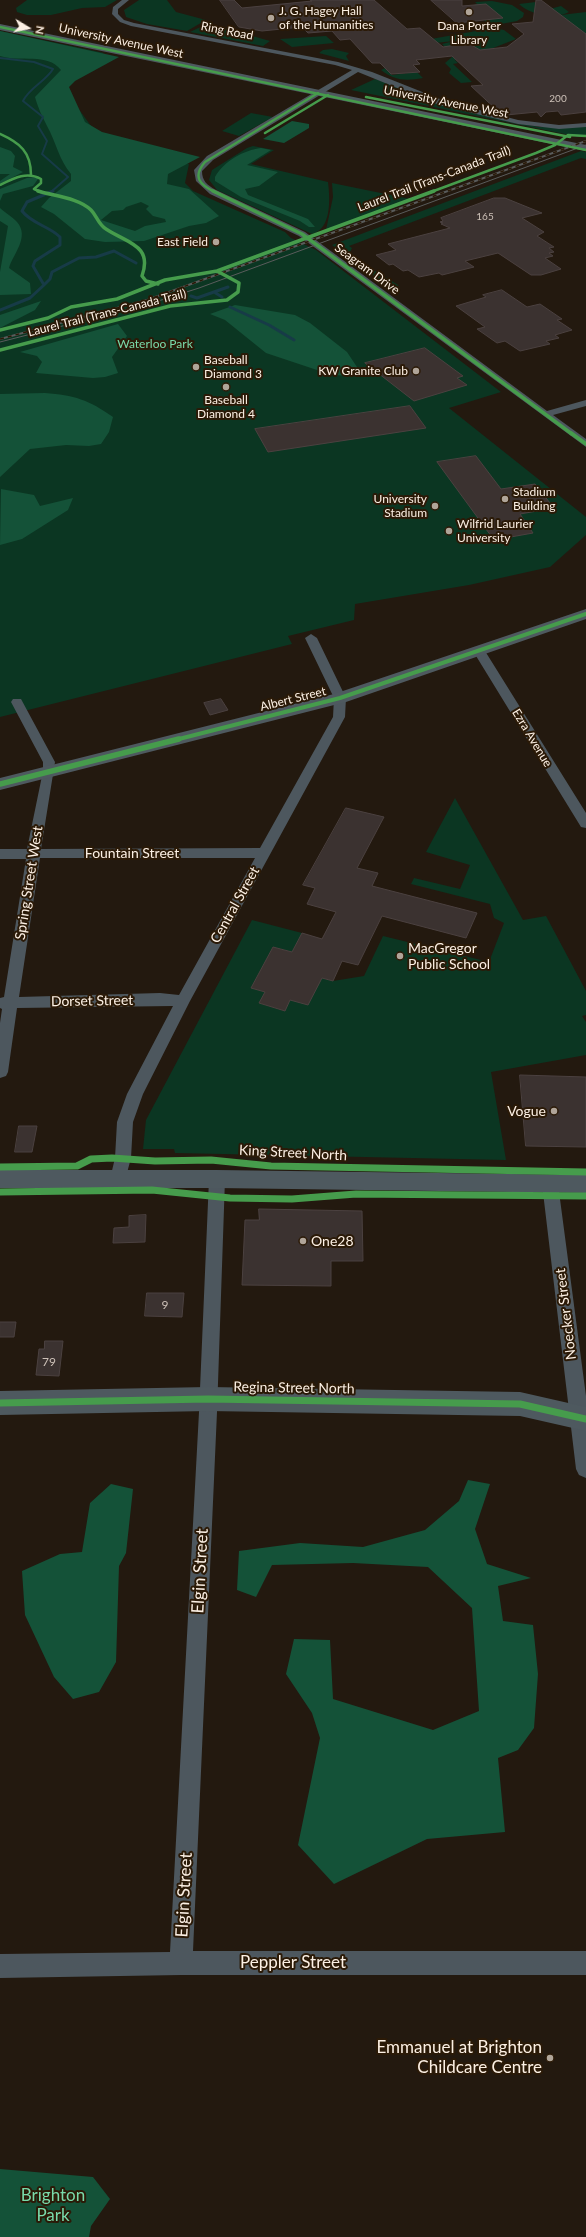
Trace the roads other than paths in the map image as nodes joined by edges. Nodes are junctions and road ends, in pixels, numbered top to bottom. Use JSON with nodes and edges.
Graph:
{"nodes":[{"id":1,"x":126,"y":0,"type":"edge"},
{"id":2,"x":0,"y":22,"type":"edge"},
{"id":3,"x":0,"y":27,"type":"edge"},
{"id":4,"x":358,"y":69,"type":"junction"},
{"id":5,"x":370,"y":73,"type":"junction"},
{"id":6,"x":326,"y":92,"type":"junction"},
{"id":7,"x":586,"y":125,"type":"edge"},
{"id":8,"x":586,"y":143,"type":"edge"},
{"id":9,"x":586,"y":148,"type":"edge"},
{"id":10,"x":209,"y":190,"type":"junction"},
{"id":11,"x":586,"y":403,"type":"edge"},
{"id":12,"x":546,"y":414,"type":"junction"},
{"id":13,"x":586,"y":444,"type":"edge"},
{"id":14,"x":586,"y":614,"type":"edge"},
{"id":15,"x":311,"y":638,"type":"dead end"},
{"id":16,"x":479,"y":650,"type":"junction"},
{"id":17,"x":340,"y":698,"type":"junction"},
{"id":18,"x":17,"y":702,"type":"dead end"},
{"id":19,"x":50,"y":771,"type":"junction"},
{"id":20,"x":0,"y":784,"type":"edge"},
{"id":21,"x":586,"y":824,"type":"edge"},
{"id":22,"x":264,"y":853,"type":"junction"},
{"id":23,"x":0,"y":854,"type":"edge"},
{"id":24,"x":34,"y":854,"type":"junction"},
{"id":25,"x":183,"y":1001,"type":"junction"},
{"id":26,"x":5,"y":1002,"type":"edge"},
{"id":27,"x":0,"y":1072,"type":"edge"},
{"id":28,"x":0,"y":1179,"type":"edge"},
{"id":29,"x":118,"y":1179,"type":"junction"},
{"id":30,"x":217,"y":1179,"type":"junction"},
{"id":31,"x":550,"y":1184,"type":"junction"},
{"id":32,"x":586,"y":1184,"type":"edge"},
{"id":33,"x":208,"y":1399,"type":"junction"},
{"id":34,"x":0,"y":1403,"type":"edge"},
{"id":35,"x":583,"y":1418,"type":"edge"},
{"id":36,"x":586,"y":1469,"type":"edge"},
{"id":37,"x":181,"y":1963,"type":"junction"},
{"id":38,"x":586,"y":1963,"type":"edge"},
{"id":39,"x":0,"y":1966,"type":"edge"}],
"edges":[{"from":1,"to":4,"type":"street","name":"Ring Road"},
{"from":2,"to":6,"type":"main road","name":"University Avenue West"},
{"from":3,"to":6,"type":"main road","name":"University Avenue West"},
{"from":4,"to":5,"type":"street","name":"Ring Road"},
{"from":4,"to":6,"type":"street"},
{"from":5,"to":6,"type":"street"},
{"from":5,"to":7,"type":"street","name":"Ring Road"},
{"from":6,"to":8,"type":"main road","name":"University Avenue West"},
{"from":6,"to":9,"type":"main road","name":"University Avenue West"},
{"from":6,"to":10,"type":"street"},
{"from":6,"to":10,"type":"street","name":"Seagram Drive"},
{"from":10,"to":12,"type":"street","name":"Seagram Drive"},
{"from":11,"to":12,"type":"street"},
{"from":12,"to":13,"type":"street","name":"Seagram Drive"},
{"from":14,"to":16,"type":"main road","name":"Albert Street"},
{"from":15,"to":17,"type":"street"},
{"from":16,"to":17,"type":"main road","name":"Albert Street"},
{"from":16,"to":21,"type":"street","name":"Ezra Avenue"},
{"from":17,"to":19,"type":"main road","name":"Albert Street"},
{"from":17,"to":22,"type":"street","name":"Central Street"},
{"from":18,"to":19,"type":"street","name":"Spring Street West"},
{"from":19,"to":20,"type":"main road","name":"Albert Street"},
{"from":19,"to":24,"type":"street","name":"Spring Street West"},
{"from":22,"to":24,"type":"street","name":"Fountain Street"},
{"from":22,"to":25,"type":"street","name":"Central Street"},
{"from":23,"to":24,"type":"street","name":"Fountain Street"},
{"from":24,"to":26,"type":"street","name":"Spring Street West"},
{"from":25,"to":26,"type":"street","name":"Dorset Street"},
{"from":25,"to":29,"type":"street","name":"Central Street"},
{"from":26,"to":27,"type":"street","name":"Spring Street West"},
{"from":28,"to":29,"type":"main road","name":"King Street North"},
{"from":29,"to":30,"type":"main road","name":"King Street North"},
{"from":30,"to":31,"type":"main road","name":"King Street North"},
{"from":30,"to":33,"type":"street","name":"Elgin Street"},
{"from":31,"to":32,"type":"main road","name":"King Street North"},
{"from":31,"to":35,"type":"street","name":"Noecker Street"},
{"from":33,"to":34,"type":"main road","name":"Regina Street North"},
{"from":33,"to":35,"type":"main road","name":"Regina Street North"},
{"from":33,"to":37,"type":"street","name":"Elgin Street"},
{"from":35,"to":36,"type":"street","name":"Noecker Street"},
{"from":37,"to":38,"type":"street","name":"Peppler Street"},
{"from":37,"to":39,"type":"street","name":"Peppler Street"}]}
